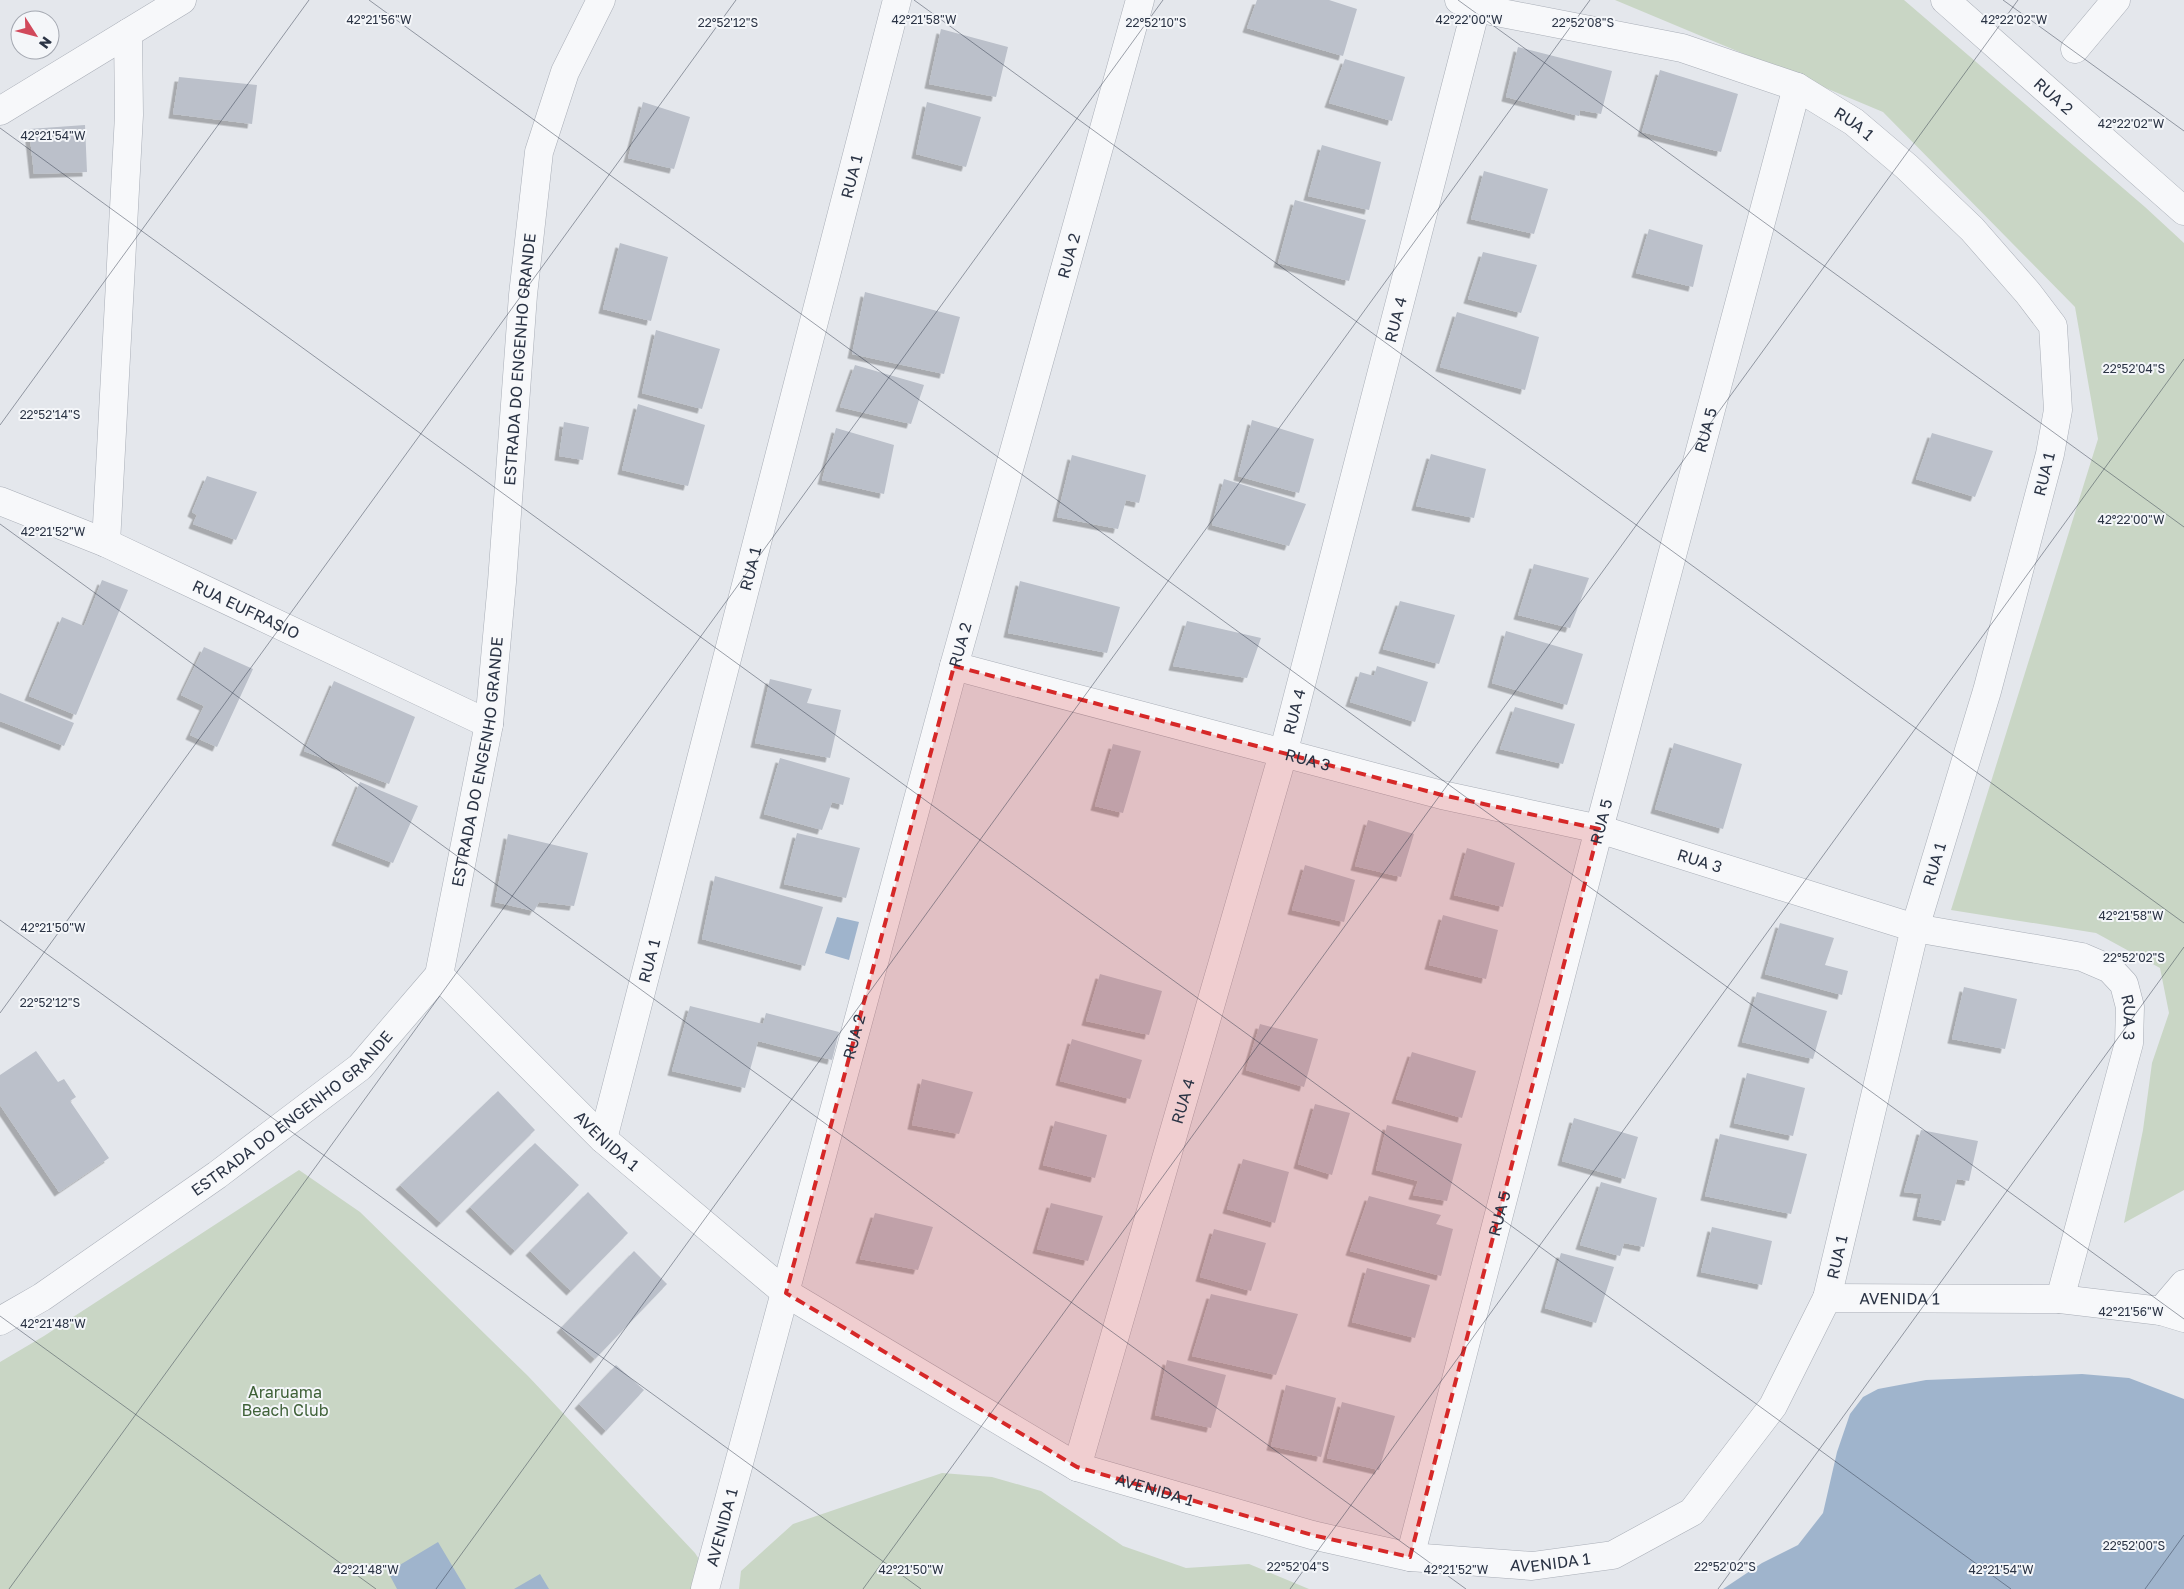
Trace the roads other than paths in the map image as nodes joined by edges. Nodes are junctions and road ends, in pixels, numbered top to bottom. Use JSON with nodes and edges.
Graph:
{"nodes":[{"id":1,"x":182,"y":0,"type":"edge"},
{"id":2,"x":601,"y":0,"type":"edge"},
{"id":3,"x":897,"y":0,"type":"edge"},
{"id":4,"x":1140,"y":0,"type":"edge"},
{"id":5,"x":1945,"y":0,"type":"edge"},
{"id":6,"x":2116,"y":0,"type":"edge"},
{"id":7,"x":1468,"y":4,"type":"edge"},
{"id":8,"x":128,"y":33,"type":"junction"},
{"id":9,"x":2075,"y":48,"type":"dead end"},
{"id":10,"x":1797,"y":87,"type":"junction"},
{"id":11,"x":0,"y":111,"type":"edge"},
{"id":12,"x":2184,"y":211,"type":"edge"},
{"id":13,"x":0,"y":501,"type":"edge"},
{"id":14,"x":106,"y":543,"type":"junction"},
{"id":15,"x":954,"y":666,"type":"junction"},
{"id":16,"x":489,"y":724,"type":"junction"},
{"id":17,"x":1283,"y":754,"type":"junction"},
{"id":18,"x":1599,"y":829,"type":"junction"},
{"id":19,"x":1915,"y":928,"type":"junction"},
{"id":20,"x":439,"y":975,"type":"junction"},
{"id":21,"x":603,"y":1138,"type":"junction"},
{"id":22,"x":2184,"y":1284,"type":"edge"},
{"id":23,"x":786,"y":1293,"type":"junction"},
{"id":24,"x":1827,"y":1298,"type":"junction"},
{"id":25,"x":2060,"y":1299,"type":"junction"},
{"id":26,"x":2173,"y":1314,"type":"edge"},
{"id":27,"x":0,"y":1321,"type":"edge"},
{"id":28,"x":1077,"y":1467,"type":"junction"},
{"id":29,"x":1410,"y":1557,"type":"junction"},
{"id":30,"x":705,"y":1589,"type":"edge"}],
"edges":[{"from":1,"to":8,"type":"street"},
{"from":2,"to":16,"type":"street","name":"ESTRADA DO ENGENHO GRANDE"},
{"from":3,"to":21,"type":"street","name":"RUA 1"},
{"from":4,"to":15,"type":"street","name":"RUA 2"},
{"from":5,"to":12,"type":"street","name":"RUA 2"},
{"from":6,"to":9,"type":"street"},
{"from":7,"to":10,"type":"street","name":"RUA 1"},
{"from":7,"to":17,"type":"street","name":"RUA 4"},
{"from":8,"to":11,"type":"street"},
{"from":8,"to":14,"type":"street"},
{"from":10,"to":18,"type":"street","name":"RUA 5"},
{"from":10,"to":19,"type":"street","name":"RUA 1"},
{"from":13,"to":14,"type":"street","name":"RUA EUFRASIO"},
{"from":14,"to":16,"type":"street","name":"RUA EUFRASIO"},
{"from":15,"to":17,"type":"street","name":"RUA 3"},
{"from":15,"to":23,"type":"street","name":"RUA 2"},
{"from":16,"to":20,"type":"street","name":"ESTRADA DO ENGENHO GRANDE"},
{"from":17,"to":18,"type":"street","name":"RUA 3"},
{"from":17,"to":28,"type":"street","name":"RUA 4"},
{"from":18,"to":19,"type":"street","name":"RUA 3"},
{"from":18,"to":29,"type":"street","name":"RUA 5"},
{"from":19,"to":24,"type":"street","name":"RUA 1"},
{"from":19,"to":25,"type":"street","name":"RUA 3"},
{"from":20,"to":21,"type":"street","name":"AVENIDA 1"},
{"from":20,"to":27,"type":"street","name":"ESTRADA DO ENGENHO GRANDE"},
{"from":21,"to":23,"type":"street","name":"AVENIDA 1"},
{"from":22,"to":26,"type":"street"},
{"from":23,"to":28,"type":"street","name":"AVENIDA 1"},
{"from":23,"to":30,"type":"street","name":"AVENIDA 1"},
{"from":24,"to":25,"type":"street","name":"AVENIDA 1"},
{"from":24,"to":29,"type":"street","name":"AVENIDA 1"},
{"from":25,"to":26,"type":"street","name":"AVENIDA 1"},
{"from":28,"to":29,"type":"street","name":"AVENIDA 1"}]}
